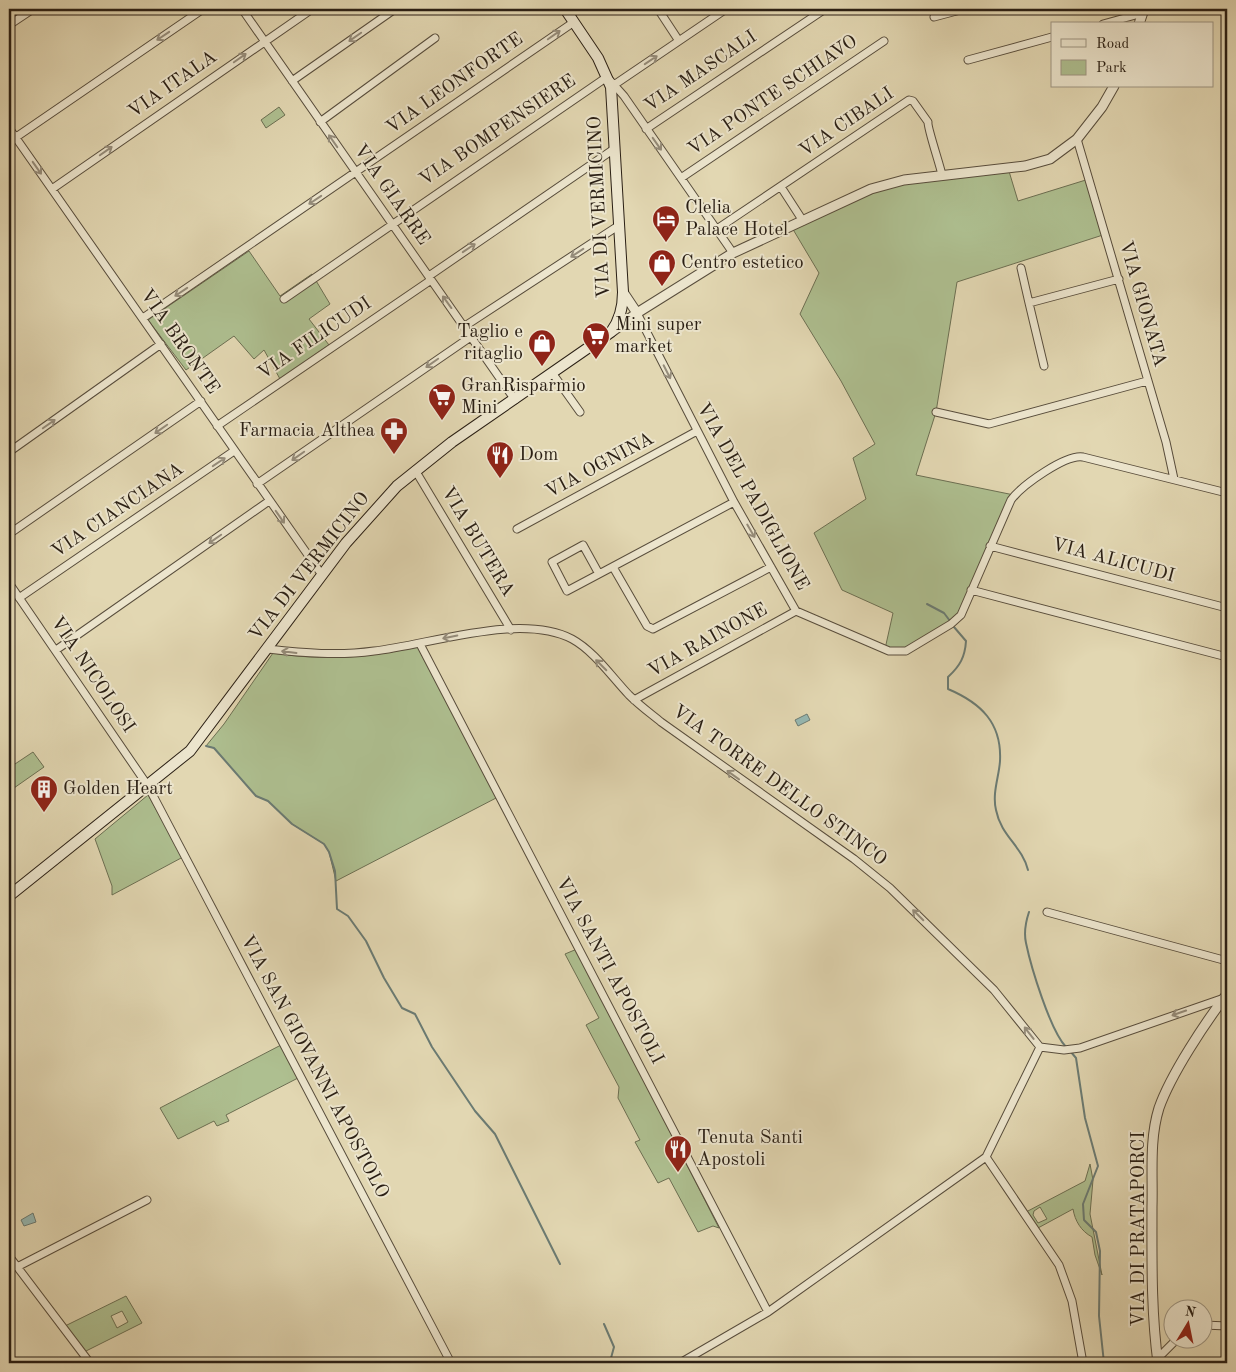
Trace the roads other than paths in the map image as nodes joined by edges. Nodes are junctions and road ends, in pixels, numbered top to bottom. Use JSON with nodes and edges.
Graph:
{"nodes":[{"id":1,"x":33,"y":9,"type":"edge"},
{"id":2,"x":203,"y":9,"type":"edge"},
{"id":3,"x":242,"y":9,"type":"edge"},
{"id":4,"x":312,"y":9,"type":"edge"},
{"id":5,"x":395,"y":9,"type":"edge"},
{"id":6,"x":578,"y":9,"type":"edge"},
{"id":7,"x":658,"y":9,"type":"edge"},
{"id":8,"x":726,"y":9,"type":"edge"},
{"id":9,"x":825,"y":9,"type":"edge"},
{"id":10,"x":964,"y":9,"type":"edge"},
{"id":11,"x":1142,"y":10,"type":"edge"},
{"id":12,"x":569,"y":15,"type":"edge"},
{"id":13,"x":934,"y":17,"type":"dead end"},
{"id":14,"x":1109,"y":22,"type":"edge"},
{"id":15,"x":9,"y":25,"type":"edge"},
{"id":16,"x":1051,"y":37,"type":"edge"},
{"id":17,"x":435,"y":38,"type":"dead end"},
{"id":18,"x":264,"y":41,"type":"junction"},
{"id":19,"x":679,"y":41,"type":"junction"},
{"id":20,"x":884,"y":41,"type":"dead end"},
{"id":21,"x":968,"y":60,"type":"dead end"},
{"id":22,"x":292,"y":81,"type":"junction"},
{"id":23,"x":611,"y":83,"type":"junction"},
{"id":24,"x":1113,"y":88,"type":"edge"},
{"id":25,"x":320,"y":122,"type":"junction"},
{"id":26,"x":9,"y":128,"type":"edge"},
{"id":27,"x":646,"y":129,"type":"junction"},
{"id":28,"x":16,"y":138,"type":"junction"},
{"id":29,"x":1077,"y":139,"type":"junction"},
{"id":30,"x":9,"y":142,"type":"edge"},
{"id":31,"x":614,"y":149,"type":"junction"},
{"id":32,"x":355,"y":172,"type":"junction"},
{"id":33,"x":942,"y":175,"type":"junction"},
{"id":34,"x":681,"y":178,"type":"junction"},
{"id":35,"x":781,"y":187,"type":"junction"},
{"id":36,"x":52,"y":189,"type":"junction"},
{"id":37,"x":803,"y":221,"type":"junction"},
{"id":38,"x":392,"y":223,"type":"junction"},
{"id":39,"x":618,"y":226,"type":"junction"},
{"id":40,"x":717,"y":229,"type":"junction"},
{"id":41,"x":733,"y":253,"type":"junction"},
{"id":42,"x":1021,"y":268,"type":"dead end"},
{"id":43,"x":430,"y":278,"type":"junction"},
{"id":44,"x":1119,"y":280,"type":"junction"},
{"id":45,"x":623,"y":292,"type":"junction"},
{"id":46,"x":284,"y":299,"type":"dead end"},
{"id":47,"x":1029,"y":303,"type":"junction"},
{"id":48,"x":622,"y":311,"type":"junction"},
{"id":49,"x":637,"y":313,"type":"junction"},
{"id":50,"x":143,"y":318,"type":"junction"},
{"id":51,"x":465,"y":326,"type":"junction"},
{"id":52,"x":611,"y":332,"type":"junction"},
{"id":53,"x":472,"y":336,"type":"junction"},
{"id":54,"x":161,"y":344,"type":"junction"},
{"id":55,"x":1044,"y":366,"type":"dead end"},
{"id":56,"x":553,"y":374,"type":"junction"},
{"id":57,"x":1147,"y":381,"type":"junction"},
{"id":58,"x":515,"y":400,"type":"junction"},
{"id":59,"x":201,"y":401,"type":"junction"},
{"id":60,"x":580,"y":412,"type":"dead end"},
{"id":61,"x":936,"y":412,"type":"dead end"},
{"id":62,"x":217,"y":426,"type":"junction"},
{"id":63,"x":698,"y":431,"type":"junction"},
{"id":64,"x":234,"y":451,"type":"junction"},
{"id":65,"x":9,"y":452,"type":"edge"},
{"id":66,"x":415,"y":470,"type":"junction"},
{"id":67,"x":1174,"y":479,"type":"junction"},
{"id":68,"x":257,"y":484,"type":"junction"},
{"id":69,"x":1227,"y":493,"type":"edge"},
{"id":70,"x":270,"y":501,"type":"junction"},
{"id":71,"x":734,"y":502,"type":"junction"},
{"id":72,"x":517,"y":529,"type":"dead end"},
{"id":73,"x":9,"y":534,"type":"edge"},
{"id":74,"x":990,"y":546,"type":"junction"},
{"id":75,"x":614,"y":566,"type":"junction"},
{"id":76,"x":772,"y":567,"type":"junction"},
{"id":77,"x":599,"y":574,"type":"junction"},
{"id":78,"x":322,"y":575,"type":"junction"},
{"id":79,"x":9,"y":583,"type":"edge"},
{"id":80,"x":971,"y":590,"type":"junction"},
{"id":81,"x":19,"y":598,"type":"junction"},
{"id":82,"x":1227,"y":608,"type":"edge"},
{"id":83,"x":796,"y":611,"type":"junction"},
{"id":84,"x":511,"y":630,"type":"junction"},
{"id":85,"x":420,"y":644,"type":"junction"},
{"id":86,"x":268,"y":649,"type":"junction"},
{"id":87,"x":56,"y":650,"type":"junction"},
{"id":88,"x":1227,"y":657,"type":"edge"},
{"id":89,"x":634,"y":700,"type":"junction"},
{"id":90,"x":148,"y":786,"type":"junction"},
{"id":91,"x":9,"y":896,"type":"edge"},
{"id":92,"x":1047,"y":912,"type":"dead end"},
{"id":93,"x":1227,"y":961,"type":"edge"},
{"id":94,"x":1226,"y":996,"type":"edge"},
{"id":95,"x":1040,"y":1047,"type":"junction"},
{"id":96,"x":986,"y":1158,"type":"junction"},
{"id":97,"x":147,"y":1200,"type":"dead end"},
{"id":98,"x":9,"y":1256,"type":"edge"},
{"id":99,"x":17,"y":1267,"type":"junction"},
{"id":100,"x":768,"y":1312,"type":"junction"},
{"id":101,"x":1214,"y":1325,"type":"edge"},
{"id":102,"x":1227,"y":1326,"type":"edge"},
{"id":103,"x":1167,"y":1350,"type":"edge"},
{"id":104,"x":1157,"y":1361,"type":"edge"},
{"id":105,"x":90,"y":1363,"type":"edge"},
{"id":106,"x":451,"y":1363,"type":"edge"},
{"id":107,"x":680,"y":1363,"type":"edge"},
{"id":108,"x":1083,"y":1363,"type":"edge"}],
"edges":[{"from":1,"to":15,"type":"street"},
{"from":2,"to":28,"type":"street","one_way":true},
{"from":3,"to":18,"type":"street","name":"VIA GIARRE"},
{"from":4,"to":18,"type":"street","name":"VIA ITALA"},
{"from":5,"to":22,"type":"street","one_way":true},
{"from":6,"to":12,"type":"street","name":"VIA LEONFORTE"},
{"from":7,"to":19,"type":"street"},
{"from":8,"to":19,"type":"street","name":"VIA BOMPENSIERE"},
{"from":9,"to":27,"type":"street","name":"VIA MASCALI"},
{"from":10,"to":13,"type":"street"},
{"from":11,"to":14,"type":"street"},
{"from":12,"to":23,"type":"main road","name":"VIA DI VERMICINO"},
{"from":32,"to":12,"type":"street","name":"VIA LEONFORTE","one_way":true},
{"from":16,"to":21,"type":"street"},
{"from":17,"to":25,"type":"street"},
{"from":18,"to":22,"type":"street","name":"VIA GIARRE"},
{"from":36,"to":18,"type":"street","name":"VIA ITALA","one_way":true},
{"from":23,"to":19,"type":"street","name":"VIA BOMPENSIERE","one_way":true},
{"from":20,"to":34,"type":"street","name":"VIA PONTE SCHIAVO"},
{"from":22,"to":25,"type":"street","name":"VIA GIARRE"},
{"from":23,"to":27,"type":"street"},
{"from":23,"to":31,"type":"main road","name":"VIA DI VERMICINO"},
{"from":23,"to":38,"type":"street","name":"VIA BOMPENSIERE"},
{"from":24,"to":29,"type":"street"},
{"from":32,"to":25,"type":"street","name":"VIA GIARRE","one_way":true},
{"from":26,"to":28,"type":"street","name":"VIA BRONTE"},
{"from":27,"to":34,"type":"street","one_way":true},
{"from":28,"to":30,"type":"street"},
{"from":28,"to":36,"type":"street","name":"VIA BRONTE","one_way":true},
{"from":29,"to":33,"type":"street"},
{"from":29,"to":44,"type":"street","name":"VIA GIONATA"},
{"from":31,"to":39,"type":"main road","name":"VIA DI VERMICINO"},
{"from":43,"to":31,"type":"street","name":"VIA FILICUDI","one_way":true},
{"from":32,"to":38,"type":"street","name":"VIA GIARRE"},
{"from":32,"to":50,"type":"street","name":"VIA LEONFORTE","one_way":true},
{"from":33,"to":35,"type":"street","name":"VIA CIBALI"},
{"from":33,"to":37,"type":"street"},
{"from":34,"to":40,"type":"street"},
{"from":35,"to":37,"type":"street"},
{"from":35,"to":40,"type":"street","name":"VIA CIBALI"},
{"from":36,"to":50,"type":"street","name":"VIA BRONTE"},
{"from":37,"to":41,"type":"street"},
{"from":38,"to":43,"type":"street","name":"VIA GIARRE"},
{"from":38,"to":46,"type":"street","name":"VIA BOMPENSIERE"},
{"from":39,"to":45,"type":"main road","name":"VIA DI VERMICINO"},
{"from":39,"to":51,"type":"street","one_way":true},
{"from":40,"to":41,"type":"street"},
{"from":41,"to":49,"type":"street"},
{"from":42,"to":47,"type":"street"},
{"from":51,"to":43,"type":"street","name":"VIA GIARRE","one_way":true},
{"from":43,"to":62,"type":"street","name":"VIA FILICUDI"},
{"from":44,"to":47,"type":"street"},
{"from":44,"to":57,"type":"street","name":"VIA GIONATA"},
{"from":45,"to":48,"type":"main road","name":"VIA DI VERMICINO"},
{"from":45,"to":49,"type":"street"},
{"from":47,"to":55,"type":"street"},
{"from":48,"to":49,"type":"street"},
{"from":48,"to":52,"type":"main road","name":"VIA DI VERMICINO"},
{"from":49,"to":52,"type":"street"},
{"from":49,"to":63,"type":"street","name":"VIA DEL PADIGLIONE","one_way":true},
{"from":50,"to":54,"type":"street","name":"VIA BRONTE"},
{"from":51,"to":53,"type":"street","name":"VIA GIARRE"},
{"from":52,"to":56,"type":"main road","name":"VIA DI VERMICINO"},
{"from":53,"to":58,"type":"street","name":"VIA GIARRE"},
{"from":53,"to":68,"type":"street","one_way":true},
{"from":54,"to":59,"type":"street","name":"VIA BRONTE"},
{"from":65,"to":54,"type":"street","one_way":true},
{"from":56,"to":58,"type":"main road","name":"VIA DI VERMICINO"},
{"from":56,"to":60,"type":"street"},
{"from":57,"to":61,"type":"street"},
{"from":57,"to":67,"type":"street","name":"VIA GIONATA"},
{"from":58,"to":66,"type":"main road","name":"VIA DI VERMICINO"},
{"from":59,"to":62,"type":"street","name":"VIA BRONTE"},
{"from":59,"to":73,"type":"street","one_way":true},
{"from":62,"to":64,"type":"street","name":"VIA BRONTE"},
{"from":63,"to":71,"type":"street","name":"VIA DEL PADIGLIONE"},
{"from":63,"to":72,"type":"street","name":"VIA OGNINA"},
{"from":64,"to":68,"type":"street","name":"VIA BRONTE"},
{"from":81,"to":64,"type":"street","name":"VIA CIANCIANA","one_way":true},
{"from":66,"to":78,"type":"main road","name":"VIA DI VERMICINO"},
{"from":66,"to":84,"type":"street","name":"VIA BUTERA"},
{"from":67,"to":69,"type":"street","name":"VIA DEL PADIGLIONE"},
{"from":67,"to":74,"type":"street","name":"VIA DEL PADIGLIONE"},
{"from":68,"to":70,"type":"street","name":"VIA BRONTE"},
{"from":70,"to":78,"type":"street","name":"VIA BRONTE","one_way":true},
{"from":70,"to":87,"type":"street","one_way":true},
{"from":71,"to":75,"type":"street"},
{"from":71,"to":76,"type":"street","name":"VIA DEL PADIGLIONE","one_way":true},
{"from":74,"to":80,"type":"street","name":"VIA DEL PADIGLIONE"},
{"from":74,"to":82,"type":"street","name":"VIA ALICUDI"},
{"from":75,"to":76,"type":"street"},
{"from":75,"to":77,"type":"street"},
{"from":76,"to":83,"type":"street","name":"VIA DEL PADIGLIONE"},
{"from":77,"to":77,"type":"street"},
{"from":78,"to":86,"type":"main road","name":"VIA DI VERMICINO"},
{"from":79,"to":81,"type":"street","name":"VIA NICOLOSI"},
{"from":80,"to":83,"type":"street","name":"VIA DEL PADIGLIONE"},
{"from":80,"to":88,"type":"street"},
{"from":81,"to":87,"type":"street","name":"VIA NICOLOSI"},
{"from":83,"to":89,"type":"street","name":"VIA RAINONE"},
{"from":84,"to":85,"type":"street","name":"VIA TORRE DELLO STINCO","one_way":true},
{"from":89,"to":84,"type":"street","name":"VIA TORRE DELLO STINCO","one_way":true},
{"from":85,"to":86,"type":"street","name":"VIA TORRE DELLO STINCO","one_way":true},
{"from":85,"to":100,"type":"street","name":"VIA SANTI APOSTOLI"},
{"from":86,"to":90,"type":"main road","name":"VIA DI VERMICINO"},
{"from":87,"to":90,"type":"street","name":"VIA NICOLOSI"},
{"from":95,"to":89,"type":"street","name":"VIA TORRE DELLO STINCO","one_way":true},
{"from":90,"to":91,"type":"main road","name":"VIA DI VERMICINO"},
{"from":90,"to":106,"type":"street","name":"VIA SAN GIOVANNI APOSTOLO"},
{"from":92,"to":93,"type":"street"},
{"from":94,"to":95,"type":"street","one_way":true},
{"from":94,"to":104,"type":"street","name":"VIA DI PRATAPORCI"},
{"from":95,"to":96,"type":"street"},
{"from":96,"to":100,"type":"street"},
{"from":96,"to":108,"type":"street"},
{"from":97,"to":99,"type":"street"},
{"from":98,"to":99,"type":"street"},
{"from":99,"to":105,"type":"street"},
{"from":100,"to":107,"type":"street"},
{"from":101,"to":102,"type":"street"},
{"from":103,"to":104,"type":"street"}]}
